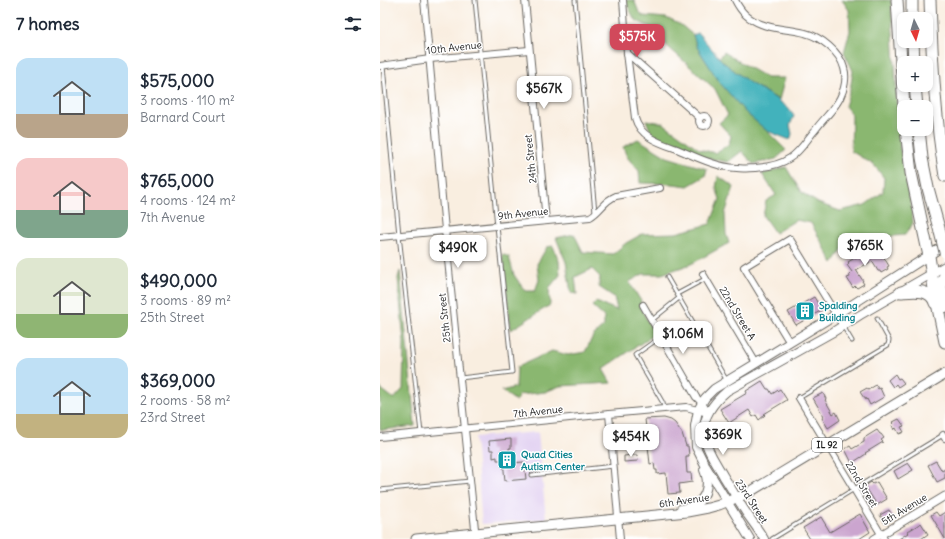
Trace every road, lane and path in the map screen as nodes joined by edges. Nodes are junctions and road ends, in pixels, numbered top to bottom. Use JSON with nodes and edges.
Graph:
{"nodes":[{"id":1,"x":424,"y":0,"type":"edge"},
{"id":2,"x":475,"y":0,"type":"edge"},
{"id":3,"x":525,"y":0,"type":"edge"},
{"id":4,"x":575,"y":0,"type":"edge"},
{"id":5,"x":623,"y":0,"type":"edge"},
{"id":6,"x":735,"y":0,"type":"edge"},
{"id":7,"x":897,"y":0,"type":"edge"},
{"id":8,"x":912,"y":0,"type":"edge"},
{"id":9,"x":930,"y":0,"type":"edge"},
{"id":10,"x":912,"y":12,"type":"edge"},
{"id":11,"x":529,"y":50,"type":"junction"},
{"id":12,"x":627,"y":53,"type":"junction"},
{"id":13,"x":480,"y":55,"type":"junction"},
{"id":14,"x":430,"y":59,"type":"junction"},
{"id":15,"x":381,"y":66,"type":"edge"},
{"id":16,"x":904,"y":100,"type":"edge"},
{"id":17,"x":700,"y":118,"type":"dead end"},
{"id":18,"x":907,"y":136,"type":"edge"},
{"id":19,"x":920,"y":136,"type":"edge"},
{"id":20,"x":945,"y":176,"type":"edge"},
{"id":21,"x":660,"y":188,"type":"dead end"},
{"id":22,"x":595,"y":214,"type":"junction"},
{"id":23,"x":546,"y":221,"type":"junction"},
{"id":24,"x":497,"y":226,"type":"junction"},
{"id":25,"x":445,"y":230,"type":"junction"},
{"id":26,"x":399,"y":235,"type":"junction"},
{"id":27,"x":380,"y":237,"type":"edge"},
{"id":28,"x":945,"y":245,"type":"edge"},
{"id":29,"x":945,"y":252,"type":"edge"},
{"id":30,"x":929,"y":256,"type":"junction"},
{"id":31,"x":945,"y":266,"type":"edge"},
{"id":32,"x":931,"y":274,"type":"junction"},
{"id":33,"x":945,"y":275,"type":"edge"},
{"id":34,"x":704,"y":276,"type":"joint"},
{"id":35,"x":667,"y":277,"type":"dead end"},
{"id":36,"x":901,"y":292,"type":"junction"},
{"id":37,"x":678,"y":296,"type":"junction"},
{"id":38,"x":643,"y":305,"type":"dead end"},
{"id":39,"x":941,"y":309,"type":"edge"},
{"id":40,"x":836,"y":315,"type":"junction"},
{"id":41,"x":877,"y":318,"type":"dead end"},
{"id":42,"x":652,"y":320,"type":"junction"},
{"id":43,"x":843,"y":326,"type":"junction"},
{"id":44,"x":662,"y":336,"type":"junction"},
{"id":45,"x":852,"y":341,"type":"dead end"},
{"id":46,"x":945,"y":342,"type":"edge"},
{"id":47,"x":790,"y":343,"type":"junction"},
{"id":48,"x":756,"y":363,"type":"junction"},
{"id":49,"x":945,"y":374,"type":"edge"},
{"id":50,"x":460,"y":378,"type":"junction"},
{"id":51,"x":727,"y":381,"type":"junction"},
{"id":52,"x":800,"y":398,"type":"joint"},
{"id":53,"x":700,"y":407,"type":"junction"},
{"id":54,"x":664,"y":409,"type":"junction"},
{"id":55,"x":708,"y":413,"type":"junction"},
{"id":56,"x":609,"y":414,"type":"junction"},
{"id":57,"x":465,"y":429,"type":"junction"},
{"id":58,"x":421,"y":433,"type":"junction"},
{"id":59,"x":944,"y":436,"type":"edge"},
{"id":60,"x":380,"y":437,"type":"edge"},
{"id":61,"x":827,"y":445,"type":"junction"},
{"id":62,"x":696,"y":446,"type":"junction"},
{"id":63,"x":614,"y":466,"type":"junction"},
{"id":64,"x":532,"y":475,"type":"dead end"},
{"id":65,"x":470,"y":481,"type":"junction"},
{"id":66,"x":380,"y":490,"type":"edge"},
{"id":67,"x":854,"y":490,"type":"junction"},
{"id":68,"x":945,"y":496,"type":"edge"},
{"id":69,"x":737,"y":498,"type":"junction"},
{"id":70,"x":727,"y":502,"type":"junction"},
{"id":71,"x":654,"y":515,"type":"junction"},
{"id":72,"x":618,"y":519,"type":"junction"},
{"id":73,"x":476,"y":536,"type":"edge"},
{"id":74,"x":883,"y":537,"type":"edge"},
{"id":75,"x":416,"y":539,"type":"edge"},
{"id":76,"x":620,"y":539,"type":"edge"},
{"id":77,"x":750,"y":539,"type":"edge"},
{"id":78,"x":764,"y":539,"type":"edge"},
{"id":79,"x":772,"y":539,"type":"edge"},
{"id":80,"x":874,"y":539,"type":"edge"}],
"edges":[{"from":1,"to":14,"type":"street","name":"25th Street"},
{"from":2,"to":13,"type":"lane"},
{"from":3,"to":11,"type":"street","name":"24th Street"},
{"from":4,"to":22,"type":"lane"},
{"from":5,"to":12,"type":"street"},
{"from":6,"to":12,"type":"street"},
{"from":7,"to":16,"type":"highway"},
{"from":8,"to":10,"type":"highway"},
{"from":9,"to":20,"type":"highway"},
{"from":11,"to":13,"type":"street","name":"10th Avenue"},
{"from":11,"to":23,"type":"street","name":"24th Street"},
{"from":12,"to":17,"type":"street"},
{"from":13,"to":14,"type":"street","name":"10th Avenue"},
{"from":13,"to":24,"type":"lane"},
{"from":14,"to":15,"type":"street","name":"10th Avenue"},
{"from":14,"to":25,"type":"street","name":"25th Street"},
{"from":15,"to":26,"type":"lane"},
{"from":18,"to":30,"type":"highway"},
{"from":19,"to":29,"type":"highway","bridge":true},
{"from":21,"to":22,"type":"street"},
{"from":22,"to":23,"type":"street","name":"9th Avenue"},
{"from":23,"to":24,"type":"street","name":"9th Avenue"},
{"from":24,"to":25,"type":"street","name":"9th Avenue"},
{"from":24,"to":50,"type":"lane"},
{"from":25,"to":26,"type":"street","name":"9th Avenue"},
{"from":25,"to":50,"type":"street","name":"25th Street"},
{"from":26,"to":27,"type":"street","name":"9th Avenue"},
{"from":26,"to":58,"type":"lane"},
{"from":28,"to":30,"type":"main road"},
{"from":30,"to":32,"type":"highway"},
{"from":30,"to":40,"type":"main road"},
{"from":31,"to":32,"type":"main road"},
{"from":32,"to":36,"type":"main road"},
{"from":32,"to":39,"type":"highway"},
{"from":33,"to":39,"type":"highway"},
{"from":34,"to":37,"type":"lane"},
{"from":34,"to":48,"type":"street","name":"22nd Street A"},
{"from":35,"to":37,"type":"lane"},
{"from":36,"to":39,"type":"highway"},
{"from":36,"to":43,"type":"main road"},
{"from":37,"to":42,"type":"lane"},
{"from":37,"to":51,"type":"lane"},
{"from":38,"to":42,"type":"street"},
{"from":39,"to":46,"type":"highway"},
{"from":40,"to":43,"type":"street"},
{"from":40,"to":47,"type":"main road"},
{"from":40,"to":47,"type":"street"},
{"from":41,"to":52,"type":"lane"},
{"from":42,"to":44,"type":"street"},
{"from":43,"to":45,"type":"lane"},
{"from":43,"to":55,"type":"main road"},
{"from":44,"to":53,"type":"street"},
{"from":44,"to":54,"type":"lane"},
{"from":47,"to":48,"type":"main road"},
{"from":48,"to":51,"type":"main road"},
{"from":49,"to":61,"type":"main road","name":"6th Avenue","number":"IL 92"},
{"from":50,"to":57,"type":"street","name":"25th Street"},
{"from":51,"to":53,"type":"main road"},
{"from":52,"to":61,"type":"street","name":"22nd Street"},
{"from":53,"to":54,"type":"street","name":"7th Avenue"},
{"from":53,"to":55,"type":"street"},
{"from":53,"to":62,"type":"main road"},
{"from":54,"to":56,"type":"street","name":"7th Avenue"},
{"from":55,"to":69,"type":"main road","name":"23rd Street"},
{"from":56,"to":57,"type":"street","name":"7th Avenue"},
{"from":56,"to":63,"type":"street"},
{"from":57,"to":58,"type":"street","name":"7th Avenue"},
{"from":57,"to":65,"type":"street","name":"25th Street"},
{"from":58,"to":60,"type":"street","name":"7th Avenue"},
{"from":59,"to":67,"type":"lane"},
{"from":61,"to":67,"type":"street","name":"22nd Street"},
{"from":61,"to":69,"type":"main road","name":"6th Avenue","number":"IL 92"},
{"from":62,"to":70,"type":"main road"},
{"from":62,"to":71,"type":"main road"},
{"from":63,"to":64,"type":"lane"},
{"from":63,"to":72,"type":"street"},
{"from":65,"to":66,"type":"lane"},
{"from":65,"to":73,"type":"street","name":"25th Street"},
{"from":67,"to":74,"type":"street","name":"22nd Street"},
{"from":67,"to":79,"type":"lane"},
{"from":68,"to":74,"type":"street","name":"5th Avenue"},
{"from":69,"to":70,"type":"main road","name":"6th Avenue","number":"IL 92"},
{"from":69,"to":78,"type":"main road","name":"23rd Street"},
{"from":70,"to":71,"type":"main road","name":"6th Avenue","number":"IL 92"},
{"from":70,"to":77,"type":"main road"},
{"from":71,"to":72,"type":"main road","name":"6th Avenue","number":"IL 92"},
{"from":72,"to":73,"type":"main road","name":"6th Avenue","number":"IL 92"},
{"from":72,"to":76,"type":"street"},
{"from":73,"to":75,"type":"main road","name":"6th Avenue","number":"IL 92"},
{"from":74,"to":80,"type":"street","name":"5th Avenue"}]}
